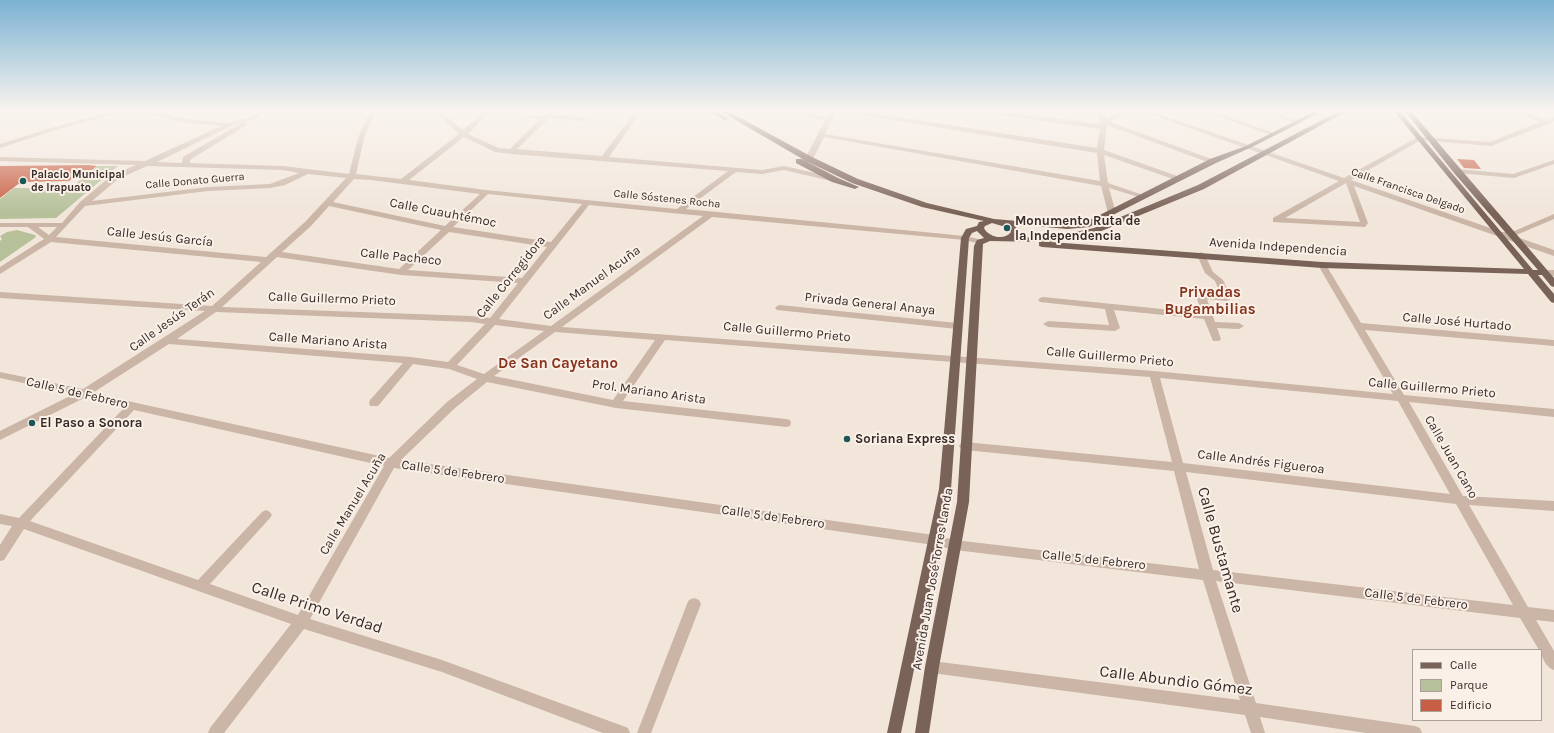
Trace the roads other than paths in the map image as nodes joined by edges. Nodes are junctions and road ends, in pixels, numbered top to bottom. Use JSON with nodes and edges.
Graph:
{"nodes":[{"id":1,"x":187,"y":144,"type":"edge"},
{"id":2,"x":211,"y":144,"type":"edge"},
{"id":3,"x":360,"y":144,"type":"edge"},
{"id":4,"x":450,"y":144,"type":"edge"},
{"id":5,"x":485,"y":144,"type":"edge"},
{"id":6,"x":519,"y":144,"type":"edge"},
{"id":7,"x":614,"y":144,"type":"edge"},
{"id":8,"x":771,"y":144,"type":"edge"},
{"id":9,"x":782,"y":144,"type":"edge"},
{"id":10,"x":817,"y":144,"type":"edge"},
{"id":11,"x":880,"y":144,"type":"edge"},
{"id":12,"x":1057,"y":144,"type":"edge"},
{"id":13,"x":1101,"y":144,"type":"edge"},
{"id":14,"x":1163,"y":144,"type":"edge"},
{"id":15,"x":1240,"y":144,"type":"edge"},
{"id":16,"x":1253,"y":144,"type":"edge"},
{"id":17,"x":1284,"y":144,"type":"edge"},
{"id":18,"x":1409,"y":144,"type":"edge"},
{"id":19,"x":1425,"y":144,"type":"edge"},
{"id":20,"x":1436,"y":144,"type":"edge"},
{"id":21,"x":1248,"y":147,"type":"junction"},
{"id":22,"x":1100,"y":151,"type":"junction"},
{"id":23,"x":511,"y":152,"type":"junction"},
{"id":24,"x":1266,"y":154,"type":"junction"},
{"id":25,"x":0,"y":159,"type":"edge"},
{"id":26,"x":809,"y":159,"type":"junction"},
{"id":27,"x":603,"y":160,"type":"junction"},
{"id":28,"x":1214,"y":161,"type":"junction"},
{"id":29,"x":1554,"y":162,"type":"edge"},
{"id":30,"x":143,"y":164,"type":"junction"},
{"id":31,"x":186,"y":164,"type":"junction"},
{"id":32,"x":734,"y":170,"type":"junction"},
{"id":33,"x":1457,"y":171,"type":"junction"},
{"id":34,"x":308,"y":172,"type":"junction"},
{"id":35,"x":352,"y":176,"type":"junction"},
{"id":36,"x":1179,"y":178,"type":"junction"},
{"id":37,"x":835,"y":180,"type":"junction"},
{"id":38,"x":1347,"y":181,"type":"junction"},
{"id":39,"x":402,"y":182,"type":"junction"},
{"id":40,"x":1104,"y":184,"type":"junction"},
{"id":41,"x":486,"y":192,"type":"junction"},
{"id":42,"x":885,"y":195,"type":"junction"},
{"id":43,"x":1142,"y":196,"type":"junction"},
{"id":44,"x":588,"y":202,"type":"junction"},
{"id":45,"x":328,"y":203,"type":"junction"},
{"id":46,"x":83,"y":204,"type":"junction"},
{"id":47,"x":679,"y":211,"type":"junction"},
{"id":48,"x":1112,"y":213,"type":"junction"},
{"id":49,"x":711,"y":214,"type":"junction"},
{"id":50,"x":1554,"y":216,"type":"edge"},
{"id":51,"x":999,"y":221,"type":"junction"},
{"id":52,"x":0,"y":225,"type":"edge"},
{"id":53,"x":64,"y":225,"type":"junction"},
{"id":54,"x":31,"y":226,"type":"junction"},
{"id":55,"x":980,"y":228,"type":"junction"},
{"id":56,"x":448,"y":229,"type":"junction"},
{"id":57,"x":1498,"y":233,"type":"junction"},
{"id":58,"x":1515,"y":237,"type":"junction"},
{"id":59,"x":965,"y":238,"type":"junction"},
{"id":60,"x":49,"y":239,"type":"junction"},
{"id":61,"x":1004,"y":239,"type":"junction"},
{"id":62,"x":980,"y":242,"type":"junction"},
{"id":63,"x":554,"y":245,"type":"junction"},
{"id":64,"x":1554,"y":253,"type":"edge"},
{"id":65,"x":1201,"y":255,"type":"junction"},
{"id":66,"x":272,"y":257,"type":"junction"},
{"id":67,"x":1322,"y":265,"type":"junction"},
{"id":68,"x":0,"y":271,"type":"edge"},
{"id":69,"x":402,"y":272,"type":"junction"},
{"id":70,"x":1530,"y":272,"type":"junction"},
{"id":71,"x":1549,"y":273,"type":"edge"},
{"id":72,"x":525,"y":281,"type":"junction"},
{"id":73,"x":1554,"y":284,"type":"edge"},
{"id":74,"x":0,"y":295,"type":"edge"},
{"id":75,"x":1043,"y":300,"type":"dead end"},
{"id":76,"x":1554,"y":300,"type":"edge"},
{"id":77,"x":1109,"y":307,"type":"junction"},
{"id":78,"x":780,"y":308,"type":"dead end"},
{"id":79,"x":214,"y":309,"type":"junction"},
{"id":80,"x":1207,"y":316,"type":"junction"},
{"id":81,"x":492,"y":322,"type":"junction"},
{"id":82,"x":1048,"y":324,"type":"dead end"},
{"id":83,"x":1211,"y":325,"type":"junction"},
{"id":84,"x":957,"y":326,"type":"junction"},
{"id":85,"x":1239,"y":326,"type":"dead end"},
{"id":86,"x":1357,"y":326,"type":"junction"},
{"id":87,"x":555,"y":328,"type":"junction"},
{"id":88,"x":662,"y":336,"type":"junction"},
{"id":89,"x":1216,"y":339,"type":"dead end"},
{"id":90,"x":166,"y":341,"type":"junction"},
{"id":91,"x":1554,"y":343,"type":"edge"},
{"id":92,"x":954,"y":358,"type":"junction"},
{"id":93,"x":411,"y":360,"type":"junction"},
{"id":94,"x":971,"y":360,"type":"junction"},
{"id":95,"x":450,"y":366,"type":"junction"},
{"id":96,"x":1154,"y":374,"type":"junction"},
{"id":97,"x":0,"y":375,"type":"edge"},
{"id":98,"x":485,"y":378,"type":"junction"},
{"id":99,"x":85,"y":393,"type":"junction"},
{"id":100,"x":1402,"y":400,"type":"junction"},
{"id":101,"x":374,"y":403,"type":"dead end"},
{"id":102,"x":616,"y":404,"type":"junction"},
{"id":103,"x":132,"y":406,"type":"junction"},
{"id":104,"x":1554,"y":414,"type":"edge"},
{"id":105,"x":786,"y":423,"type":"dead end"},
{"id":106,"x":0,"y":436,"type":"edge"},
{"id":107,"x":966,"y":446,"type":"junction"},
{"id":108,"x":391,"y":463,"type":"junction"},
{"id":109,"x":1179,"y":466,"type":"junction"},
{"id":110,"x":1459,"y":500,"type":"junction"},
{"id":111,"x":1554,"y":506,"type":"edge"},
{"id":112,"x":266,"y":515,"type":"dead end"},
{"id":113,"x":0,"y":519,"type":"edge"},
{"id":114,"x":21,"y":523,"type":"junction"},
{"id":115,"x":934,"y":540,"type":"junction"},
{"id":116,"x":955,"y":544,"type":"junction"},
{"id":117,"x":0,"y":556,"type":"edge"},
{"id":118,"x":1207,"y":573,"type":"junction"},
{"id":119,"x":200,"y":587,"type":"junction"},
{"id":120,"x":694,"y":604,"type":"dead end"},
{"id":121,"x":1524,"y":612,"type":"junction"},
{"id":122,"x":1554,"y":616,"type":"edge"},
{"id":123,"x":301,"y":622,"type":"junction"},
{"id":124,"x":1554,"y":664,"type":"edge"},
{"id":125,"x":932,"y":667,"type":"junction"},
{"id":126,"x":1252,"y":709,"type":"junction"},
{"id":127,"x":215,"y":733,"type":"edge"},
{"id":128,"x":623,"y":733,"type":"edge"},
{"id":129,"x":644,"y":733,"type":"edge"},
{"id":130,"x":894,"y":733,"type":"edge"},
{"id":131,"x":922,"y":733,"type":"edge"},
{"id":132,"x":1258,"y":733,"type":"edge"},
{"id":133,"x":1415,"y":733,"type":"edge"}],
"edges":[{"from":1,"to":30,"type":"street"},
{"from":2,"to":31,"type":"street"},
{"from":3,"to":35,"type":"street"},
{"from":4,"to":39,"type":"street"},
{"from":5,"to":23,"type":"street"},
{"from":6,"to":23,"type":"street"},
{"from":7,"to":27,"type":"street"},
{"from":8,"to":37,"type":"main road"},
{"from":9,"to":26,"type":"main road"},
{"from":10,"to":26,"type":"street"},
{"from":11,"to":40,"type":"street"},
{"from":12,"to":22,"type":"street"},
{"from":13,"to":22,"type":"street"},
{"from":14,"to":28,"type":"street"},
{"from":15,"to":21,"type":"street","name":"Calle Francisca Delgado"},
{"from":16,"to":21,"type":"main road"},
{"from":17,"to":24,"type":"main road"},
{"from":18,"to":38,"type":"street"},
{"from":19,"to":57,"type":"main road"},
{"from":20,"to":33,"type":"main road"},
{"from":21,"to":24,"type":"street","name":"Calle Francisca Delgado"},
{"from":21,"to":28,"type":"main road"},
{"from":22,"to":36,"type":"street"},
{"from":22,"to":40,"type":"street"},
{"from":23,"to":27,"type":"street"},
{"from":24,"to":38,"type":"street","name":"Calle Francisca Delgado"},
{"from":24,"to":61,"type":"main road"},
{"from":25,"to":30,"type":"street","name":"Calle Sóstenes Rocha"},
{"from":26,"to":42,"type":"main road"},
{"from":27,"to":32,"type":"street"},
{"from":28,"to":36,"type":"main road"},
{"from":29,"to":33,"type":"street"},
{"from":30,"to":31,"type":"street","name":"Calle Sóstenes Rocha"},
{"from":30,"to":46,"type":"street"},
{"from":31,"to":34,"type":"street","name":"Calle Sóstenes Rocha"},
{"from":32,"to":37,"type":"street"},
{"from":32,"to":47,"type":"street"},
{"from":33,"to":58,"type":"main road"},
{"from":34,"to":35,"type":"street","name":"Calle Sóstenes Rocha"},
{"from":34,"to":46,"type":"street","name":"Calle Donato Guerra"},
{"from":35,"to":39,"type":"street","name":"Calle Sóstenes Rocha"},
{"from":35,"to":45,"type":"street","name":"Calle Jesús Terán"},
{"from":36,"to":43,"type":"main road"},
{"from":37,"to":42,"type":"main road"},
{"from":38,"to":38,"type":"street"},
{"from":38,"to":57,"type":"street","name":"Calle Francisca Delgado"},
{"from":39,"to":41,"type":"street","name":"Calle Sóstenes Rocha"},
{"from":40,"to":43,"type":"street"},
{"from":40,"to":48,"type":"street"},
{"from":41,"to":44,"type":"street","name":"Calle Sóstenes Rocha"},
{"from":41,"to":56,"type":"street"},
{"from":42,"to":51,"type":"main road"},
{"from":42,"to":55,"type":"main road"},
{"from":43,"to":48,"type":"main road"},
{"from":44,"to":47,"type":"street","name":"Calle Sóstenes Rocha"},
{"from":44,"to":63,"type":"street","name":"Calle Corregidora"},
{"from":45,"to":56,"type":"street","name":"Calle Cuauhtémoc"},
{"from":45,"to":66,"type":"street","name":"Calle Jesús Terán"},
{"from":46,"to":53,"type":"street"},
{"from":47,"to":49,"type":"street","name":"Calle Sóstenes Rocha"},
{"from":48,"to":51,"type":"main road"},
{"from":49,"to":59,"type":"street","name":"Calle Sóstenes Rocha"},
{"from":49,"to":87,"type":"street","name":"Calle Manuel Acuña"},
{"from":50,"to":58,"type":"street"},
{"from":51,"to":55,"type":"main road"},
{"from":51,"to":61,"type":"main road"},
{"from":52,"to":54,"type":"street"},
{"from":53,"to":54,"type":"street"},
{"from":53,"to":60,"type":"street"},
{"from":54,"to":60,"type":"street"},
{"from":55,"to":59,"type":"main road"},
{"from":55,"to":61,"type":"main road"},
{"from":56,"to":63,"type":"street","name":"Calle Cuauhtémoc"},
{"from":56,"to":69,"type":"street"},
{"from":57,"to":58,"type":"street","name":"Calle Francisca Delgado"},
{"from":57,"to":70,"type":"main road"},
{"from":58,"to":64,"type":"street","name":"Calle Francisca Delgado"},
{"from":58,"to":71,"type":"main road"},
{"from":59,"to":62,"type":"street","name":"Calle Sóstenes Rocha"},
{"from":59,"to":84,"type":"main road","name":"Avenida Juan José Torres Landa"},
{"from":60,"to":66,"type":"street","name":"Calle Jesús García"},
{"from":60,"to":68,"type":"street"},
{"from":61,"to":62,"type":"main road"},
{"from":61,"to":65,"type":"main road","name":"Avenida Independencia"},
{"from":62,"to":94,"type":"main road","name":"Avenida Juan José Torres Landa"},
{"from":63,"to":72,"type":"street","name":"Calle Corregidora"},
{"from":65,"to":67,"type":"main road","name":"Avenida Independencia"},
{"from":65,"to":80,"type":"street"},
{"from":66,"to":69,"type":"street","name":"Calle Pacheco"},
{"from":66,"to":79,"type":"street","name":"Calle Jesús Terán"},
{"from":67,"to":70,"type":"main road","name":"Avenida Independencia"},
{"from":67,"to":86,"type":"street","name":"Calle Juan Cano"},
{"from":69,"to":72,"type":"street","name":"Calle Pacheco"},
{"from":70,"to":71,"type":"main road","name":"Avenida Independencia"},
{"from":70,"to":76,"type":"main road"},
{"from":71,"to":73,"type":"main road"},
{"from":72,"to":81,"type":"street","name":"Calle Corregidora"},
{"from":74,"to":79,"type":"street","name":"Calle Guillermo Prieto"},
{"from":75,"to":77,"type":"street"},
{"from":77,"to":80,"type":"street"},
{"from":77,"to":82,"type":"street"},
{"from":78,"to":84,"type":"street","name":"Privada General Anaya"},
{"from":79,"to":81,"type":"street","name":"Calle Guillermo Prieto"},
{"from":79,"to":90,"type":"street","name":"Calle Jesús Terán"},
{"from":80,"to":83,"type":"street"},
{"from":81,"to":87,"type":"street","name":"Calle Guillermo Prieto"},
{"from":81,"to":95,"type":"street","name":"Calle Corregidora"},
{"from":83,"to":85,"type":"street"},
{"from":83,"to":89,"type":"street"},
{"from":84,"to":92,"type":"main road","name":"Avenida Juan José Torres Landa"},
{"from":86,"to":91,"type":"street","name":"Calle José Hurtado"},
{"from":86,"to":100,"type":"street","name":"Calle Juan Cano"},
{"from":87,"to":88,"type":"street","name":"Calle Guillermo Prieto"},
{"from":87,"to":98,"type":"street","name":"Calle Manuel Acuña"},
{"from":88,"to":92,"type":"street","name":"Calle Guillermo Prieto"},
{"from":88,"to":102,"type":"street"},
{"from":90,"to":93,"type":"street","name":"Calle Mariano Arista"},
{"from":90,"to":99,"type":"street","name":"Calle Jesús Terán"},
{"from":92,"to":94,"type":"street","name":"Calle Guillermo Prieto"},
{"from":92,"to":115,"type":"main road","name":"Avenida Juan José Torres Landa"},
{"from":93,"to":95,"type":"street","name":"Calle Mariano Arista"},
{"from":93,"to":101,"type":"street"},
{"from":94,"to":96,"type":"street","name":"Calle Guillermo Prieto"},
{"from":94,"to":107,"type":"main road","name":"Avenida Juan José Torres Landa"},
{"from":95,"to":98,"type":"street","name":"Calle Mariano Arista"},
{"from":96,"to":100,"type":"street","name":"Calle Guillermo Prieto"},
{"from":96,"to":109,"type":"street","name":"Calle Bustamante"},
{"from":97,"to":99,"type":"street","name":"Calle 5 de Febrero"},
{"from":98,"to":102,"type":"street","name":"Prol. Mariano Arista"},
{"from":98,"to":108,"type":"street","name":"Calle Manuel Acuña"},
{"from":99,"to":103,"type":"street","name":"Calle 5 de Febrero"},
{"from":99,"to":106,"type":"street","name":"Calle Jesús Terán"},
{"from":100,"to":104,"type":"street","name":"Calle Guillermo Prieto"},
{"from":100,"to":110,"type":"street","name":"Calle Juan Cano"},
{"from":102,"to":105,"type":"street","name":"Prol. Mariano Arista"},
{"from":103,"to":108,"type":"street","name":"Calle 5 de Febrero"},
{"from":103,"to":114,"type":"street"},
{"from":107,"to":109,"type":"street","name":"Calle Andrés Figueroa"},
{"from":107,"to":116,"type":"main road","name":"Avenida Juan José Torres Landa"},
{"from":108,"to":115,"type":"street","name":"Calle 5 de Febrero"},
{"from":108,"to":123,"type":"street","name":"Calle Manuel Acuña"},
{"from":109,"to":110,"type":"street","name":"Calle Andrés Figueroa"},
{"from":109,"to":118,"type":"street","name":"Calle Bustamante"},
{"from":110,"to":111,"type":"street","name":"Calle Andrés Figueroa"},
{"from":110,"to":121,"type":"street","name":"Calle Juan Cano"},
{"from":112,"to":119,"type":"street"},
{"from":113,"to":114,"type":"street","name":"Calle Primo Verdad"},
{"from":114,"to":117,"type":"street"},
{"from":114,"to":119,"type":"street","name":"Calle Primo Verdad"},
{"from":115,"to":116,"type":"street","name":"Calle 5 de Febrero"},
{"from":115,"to":130,"type":"main road","name":"Avenida Juan José Torres Landa"},
{"from":116,"to":118,"type":"street","name":"Calle 5 de Febrero"},
{"from":116,"to":125,"type":"main road","name":"Avenida Juan José Torres Landa"},
{"from":118,"to":121,"type":"street","name":"Calle 5 de Febrero"},
{"from":118,"to":126,"type":"street","name":"Calle Bustamante"},
{"from":119,"to":123,"type":"street","name":"Calle Primo Verdad"},
{"from":120,"to":129,"type":"street"},
{"from":121,"to":122,"type":"street","name":"Calle 5 de Febrero"},
{"from":121,"to":124,"type":"street","name":"Calle Juan Cano"},
{"from":123,"to":127,"type":"street","name":"Calle Manuel Acuña"},
{"from":123,"to":128,"type":"street","name":"Calle Primo Verdad"},
{"from":125,"to":126,"type":"street","name":"Calle Abundio Gómez"},
{"from":125,"to":131,"type":"main road","name":"Avenida Juan José Torres Landa"},
{"from":126,"to":132,"type":"street","name":"Calle Bustamante"},
{"from":126,"to":133,"type":"street","name":"Calle Abundio Gómez"}]}
